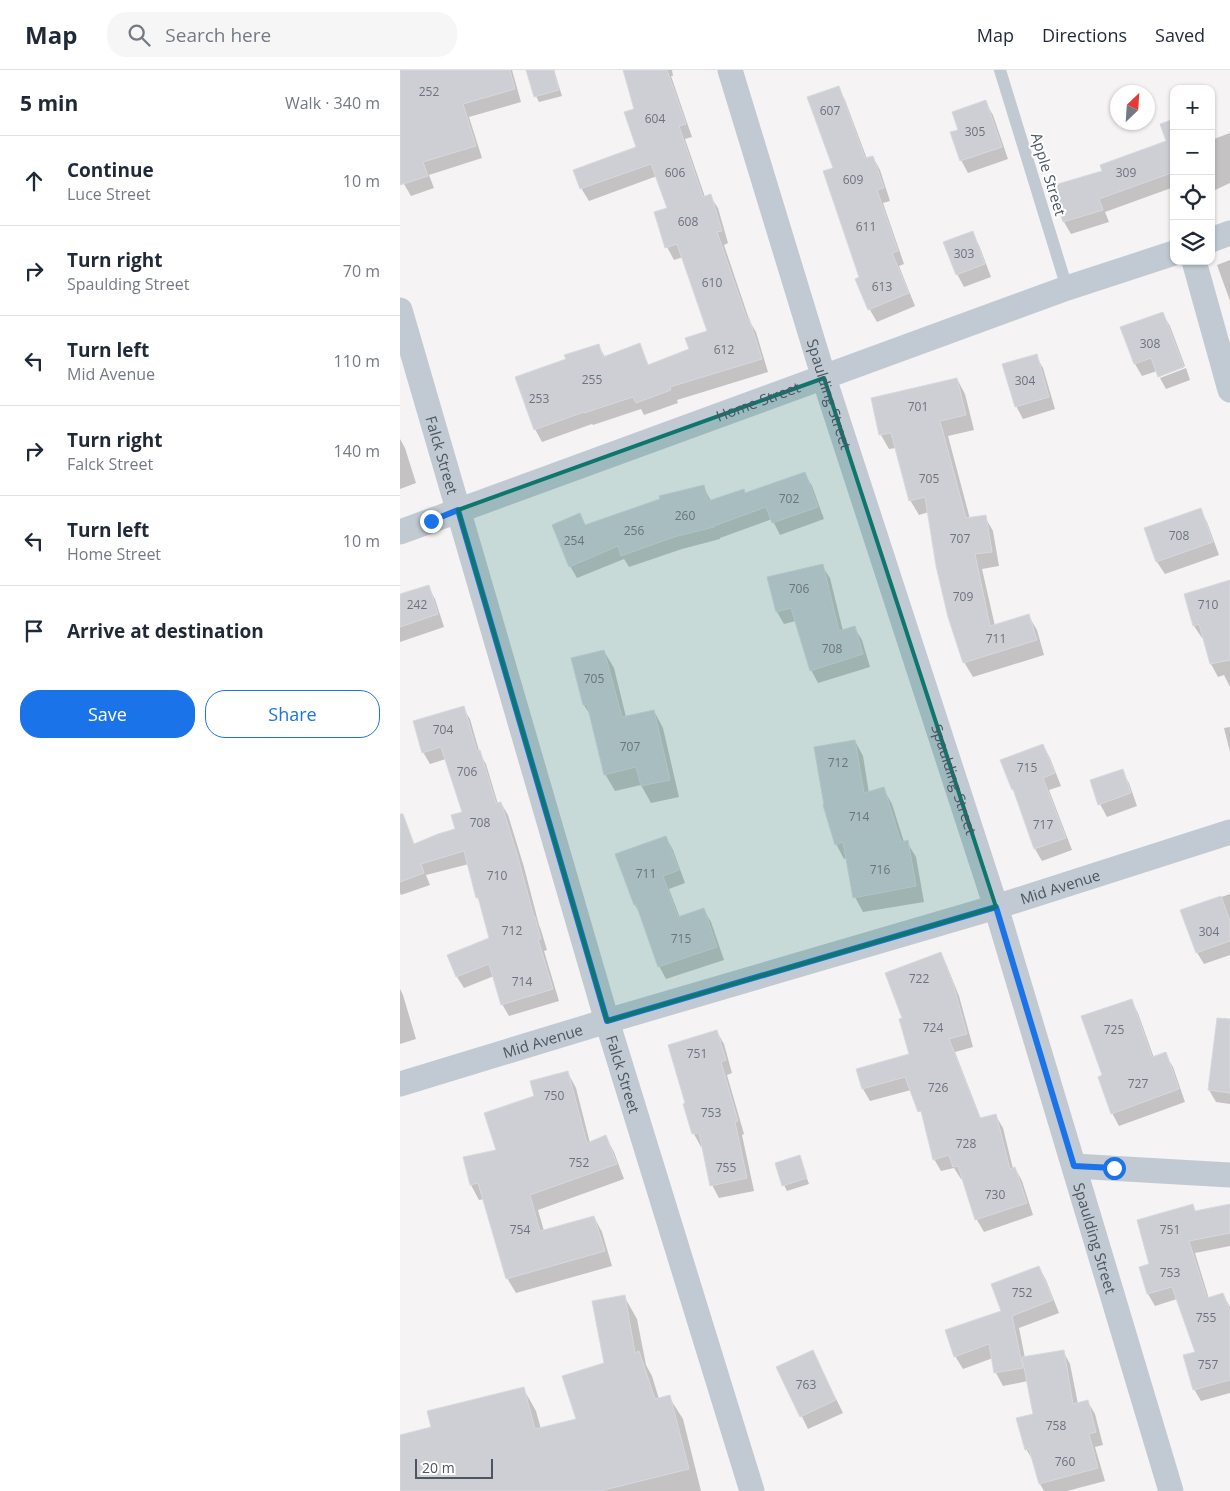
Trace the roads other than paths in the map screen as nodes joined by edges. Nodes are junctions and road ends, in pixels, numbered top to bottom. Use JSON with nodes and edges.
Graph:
{"nodes":[{"id":1,"x":730,"y":70,"type":"edge"},
{"id":2,"x":1000,"y":70,"type":"edge"},
{"id":3,"x":1230,"y":233,"type":"edge"},
{"id":4,"x":1215,"y":239,"type":"edge"},
{"id":5,"x":1170,"y":254,"type":"edge"},
{"id":6,"x":1195,"y":265,"type":"edge"},
{"id":7,"x":1067,"y":288,"type":"junction"},
{"id":8,"x":400,"y":310,"type":"edge"},
{"id":9,"x":824,"y":378,"type":"junction"},
{"id":10,"x":1230,"y":390,"type":"edge"},
{"id":11,"x":458,"y":510,"type":"junction"},
{"id":12,"x":400,"y":532,"type":"edge"},
{"id":13,"x":1230,"y":832,"type":"edge"},
{"id":14,"x":996,"y":907,"type":"junction"},
{"id":15,"x":607,"y":1021,"type":"junction"},
{"id":16,"x":400,"y":1084,"type":"edge"},
{"id":17,"x":1074,"y":1166,"type":"junction"},
{"id":18,"x":1230,"y":1175,"type":"edge"},
{"id":19,"x":752,"y":1491,"type":"edge"},
{"id":20,"x":1171,"y":1491,"type":"edge"}],
"edges":[{"from":1,"to":9,"type":"street","name":"Spaulding Street"},
{"from":2,"to":7,"type":"lane","name":"Apple Street"},
{"from":3,"to":4,"type":"street"},
{"from":5,"to":7,"type":"street","name":"Home Street"},
{"from":6,"to":10,"type":"street"},
{"from":7,"to":9,"type":"street","name":"Home Street"},
{"from":8,"to":11,"type":"street","name":"Falck Street"},
{"from":9,"to":11,"type":"street","name":"Home Street"},
{"from":9,"to":14,"type":"street","name":"Spaulding Street"},
{"from":11,"to":12,"type":"street","name":"Home Street"},
{"from":11,"to":15,"type":"street","name":"Falck Street"},
{"from":13,"to":14,"type":"street","name":"Mid Avenue"},
{"from":14,"to":15,"type":"street","name":"Mid Avenue"},
{"from":14,"to":17,"type":"street","name":"Spaulding Street"},
{"from":15,"to":16,"type":"street","name":"Mid Avenue"},
{"from":15,"to":19,"type":"street","name":"Falck Street"},
{"from":17,"to":18,"type":"street"},
{"from":17,"to":20,"type":"street","name":"Spaulding Street"}]}
